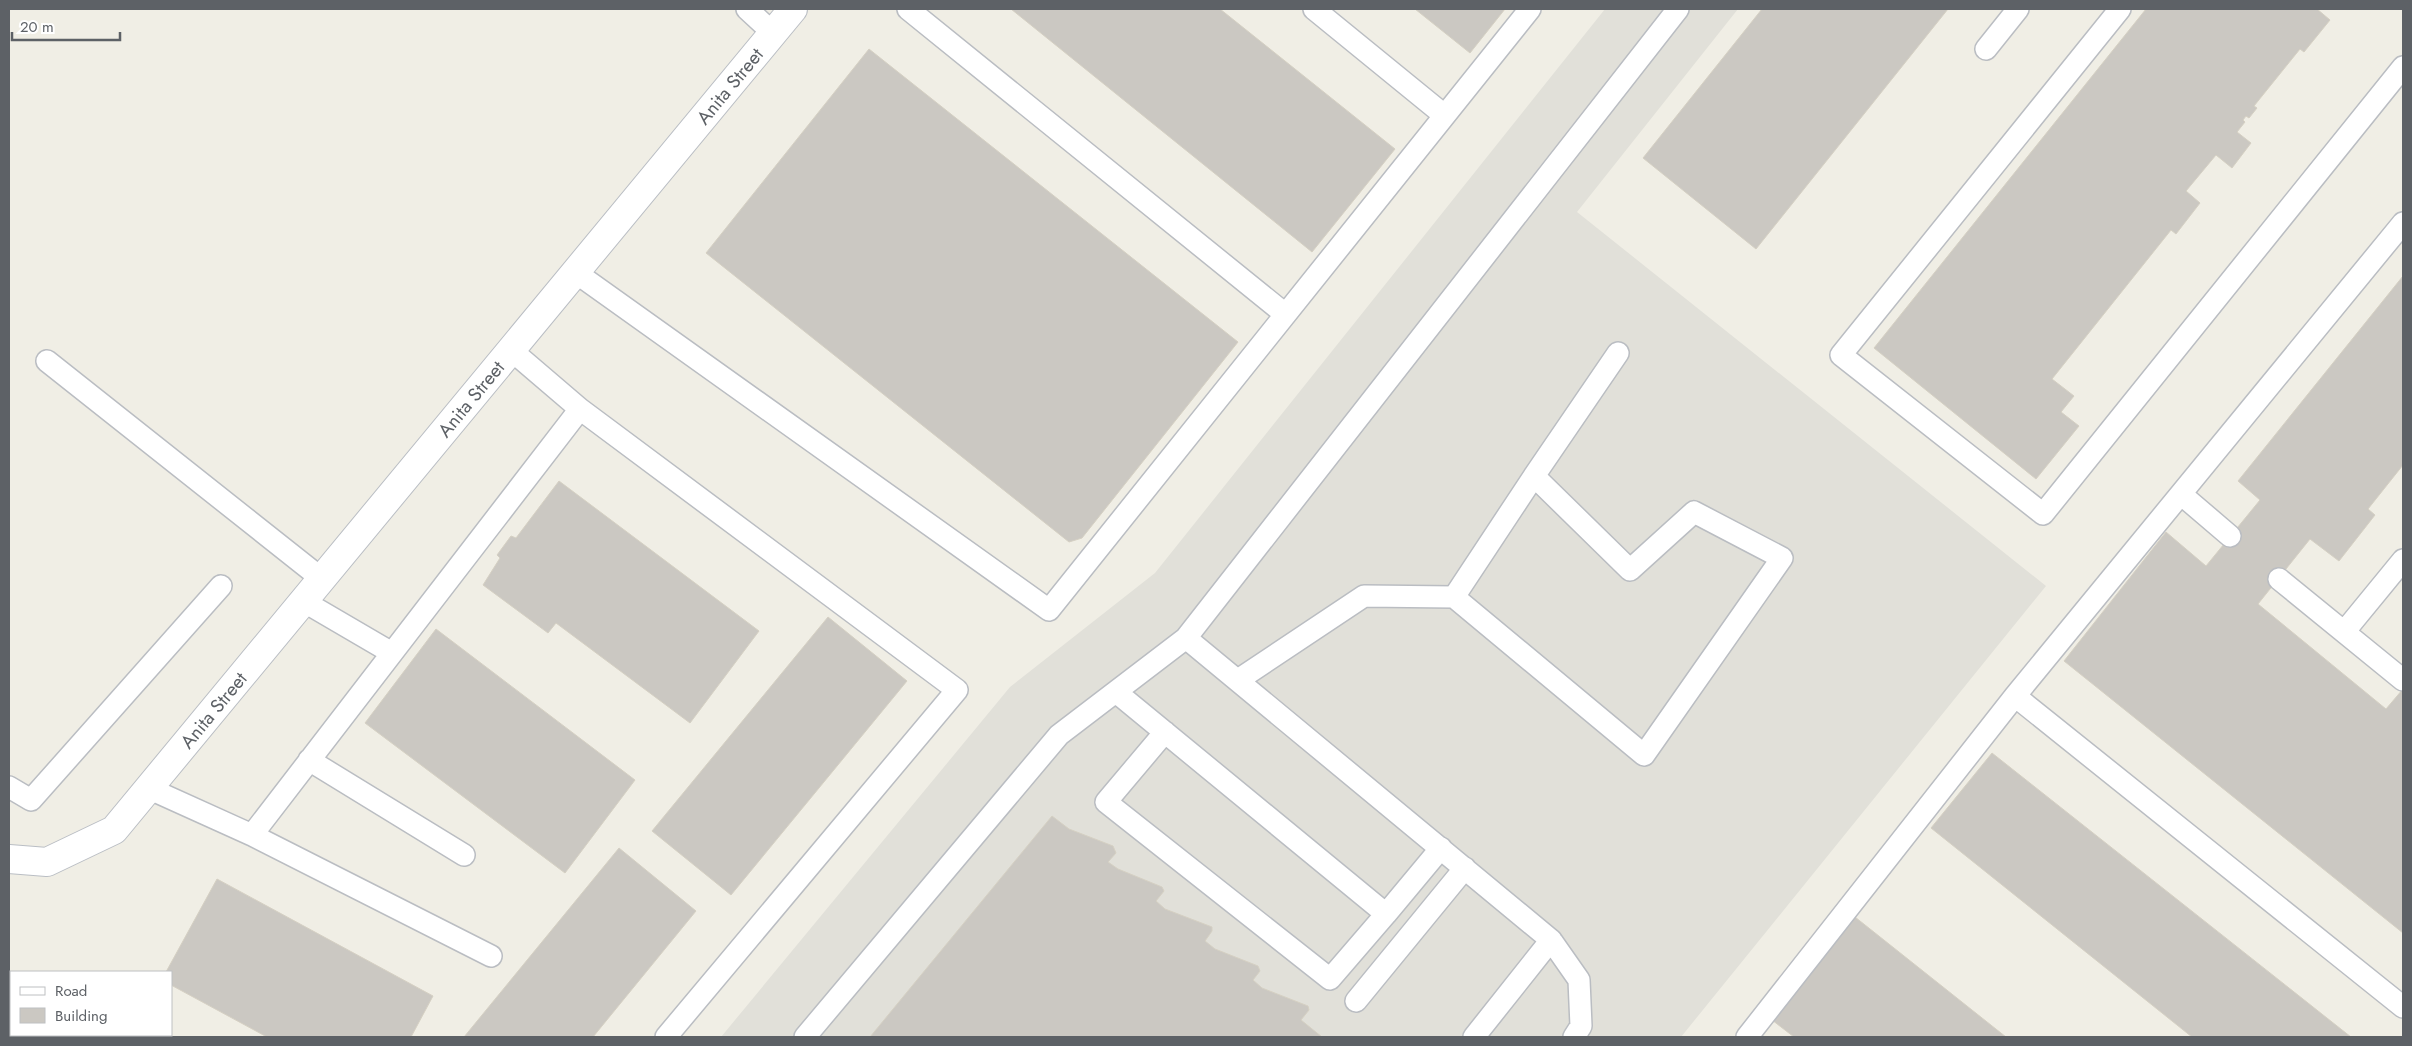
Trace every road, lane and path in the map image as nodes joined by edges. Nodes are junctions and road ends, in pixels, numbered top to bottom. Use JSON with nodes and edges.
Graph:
{"nodes":[{"id":1,"x":747,"y":9,"type":"edge"},
{"id":2,"x":793,"y":9,"type":"edge"},
{"id":3,"x":908,"y":9,"type":"edge"},
{"id":4,"x":1314,"y":9,"type":"edge"},
{"id":5,"x":1530,"y":9,"type":"edge"},
{"id":6,"x":1678,"y":9,"type":"edge"},
{"id":7,"x":2018,"y":9,"type":"edge"},
{"id":8,"x":2120,"y":9,"type":"edge"},
{"id":9,"x":773,"y":33,"type":"junction"},
{"id":10,"x":1986,"y":49,"type":"dead end"},
{"id":11,"x":2403,"y":67,"type":"edge"},
{"id":12,"x":1444,"y":115,"type":"junction"},
{"id":13,"x":2403,"y":223,"type":"edge"},
{"id":14,"x":575,"y":272,"type":"junction"},
{"id":15,"x":1285,"y":314,"type":"junction"},
{"id":16,"x":511,"y":350,"type":"junction"},
{"id":17,"x":1618,"y":353,"type":"dead end"},
{"id":18,"x":47,"y":360,"type":"dead end"},
{"id":19,"x":580,"y":409,"type":"junction"},
{"id":20,"x":1534,"y":476,"type":"junction"},
{"id":21,"x":2182,"y":495,"type":"junction"},
{"id":22,"x":2230,"y":536,"type":"dead end"},
{"id":23,"x":2403,"y":560,"type":"edge"},
{"id":24,"x":2279,"y":578,"type":"dead end"},
{"id":25,"x":322,"y":579,"type":"junction"},
{"id":26,"x":221,"y":586,"type":"dead end"},
{"id":27,"x":1454,"y":596,"type":"junction"},
{"id":28,"x":303,"y":601,"type":"junction"},
{"id":29,"x":2344,"y":632,"type":"junction"},
{"id":30,"x":1186,"y":638,"type":"junction"},
{"id":31,"x":392,"y":653,"type":"junction"},
{"id":32,"x":1238,"y":680,"type":"junction"},
{"id":33,"x":2403,"y":680,"type":"edge"},
{"id":34,"x":1116,"y":692,"type":"junction"},
{"id":35,"x":2015,"y":696,"type":"junction"},
{"id":36,"x":1165,"y":732,"type":"junction"},
{"id":37,"x":309,"y":760,"type":"junction"},
{"id":38,"x":9,"y":787,"type":"edge"},
{"id":39,"x":148,"y":788,"type":"junction"},
{"id":40,"x":252,"y":835,"type":"junction"},
{"id":41,"x":1441,"y":848,"type":"junction"},
{"id":42,"x":464,"y":855,"type":"dead end"},
{"id":43,"x":9,"y":859,"type":"edge"},
{"id":44,"x":1465,"y":868,"type":"junction"},
{"id":45,"x":1386,"y":914,"type":"junction"},
{"id":46,"x":1551,"y":940,"type":"junction"},
{"id":47,"x":491,"y":956,"type":"dead end"},
{"id":48,"x":1356,"y":1001,"type":"dead end"},
{"id":49,"x":2403,"y":1007,"type":"edge"},
{"id":50,"x":666,"y":1037,"type":"edge"},
{"id":51,"x":805,"y":1037,"type":"edge"},
{"id":52,"x":1474,"y":1037,"type":"edge"},
{"id":53,"x":1574,"y":1037,"type":"edge"},
{"id":54,"x":1747,"y":1037,"type":"edge"}],
"edges":[{"from":1,"to":9,"type":"lane"},
{"from":2,"to":9,"type":"street","name":"Anita Street"},
{"from":3,"to":15,"type":"lane"},
{"from":4,"to":12,"type":"lane"},
{"from":5,"to":12,"type":"lane"},
{"from":6,"to":30,"type":"lane"},
{"from":7,"to":10,"type":"lane"},
{"from":8,"to":11,"type":"lane"},
{"from":9,"to":14,"type":"street","name":"Anita Street"},
{"from":12,"to":15,"type":"lane"},
{"from":13,"to":21,"type":"lane"},
{"from":14,"to":15,"type":"lane"},
{"from":14,"to":16,"type":"street","name":"Anita Street"},
{"from":16,"to":19,"type":"lane"},
{"from":16,"to":25,"type":"street","name":"Anita Street"},
{"from":17,"to":20,"type":"lane"},
{"from":18,"to":25,"type":"lane"},
{"from":19,"to":31,"type":"lane"},
{"from":19,"to":50,"type":"lane"},
{"from":20,"to":27,"type":"lane"},
{"from":20,"to":27,"type":"lane"},
{"from":21,"to":22,"type":"lane"},
{"from":21,"to":35,"type":"lane"},
{"from":23,"to":29,"type":"lane"},
{"from":24,"to":29,"type":"lane"},
{"from":25,"to":28,"type":"street","name":"Anita Street"},
{"from":26,"to":38,"type":"lane"},
{"from":27,"to":32,"type":"lane"},
{"from":28,"to":31,"type":"lane"},
{"from":28,"to":39,"type":"street","name":"Anita Street"},
{"from":29,"to":33,"type":"lane"},
{"from":30,"to":32,"type":"lane"},
{"from":30,"to":34,"type":"lane"},
{"from":31,"to":37,"type":"lane"},
{"from":32,"to":41,"type":"lane"},
{"from":34,"to":36,"type":"lane"},
{"from":34,"to":51,"type":"lane"},
{"from":35,"to":49,"type":"lane"},
{"from":35,"to":54,"type":"lane"},
{"from":36,"to":45,"type":"lane"},
{"from":36,"to":45,"type":"lane"},
{"from":37,"to":40,"type":"lane"},
{"from":37,"to":42,"type":"lane"},
{"from":39,"to":40,"type":"lane"},
{"from":39,"to":43,"type":"street","name":"Anita Street"},
{"from":40,"to":47,"type":"lane"},
{"from":41,"to":44,"type":"lane"},
{"from":41,"to":45,"type":"lane"},
{"from":44,"to":46,"type":"lane"},
{"from":44,"to":48,"type":"lane"},
{"from":46,"to":52,"type":"lane"},
{"from":46,"to":53,"type":"lane"}]}
